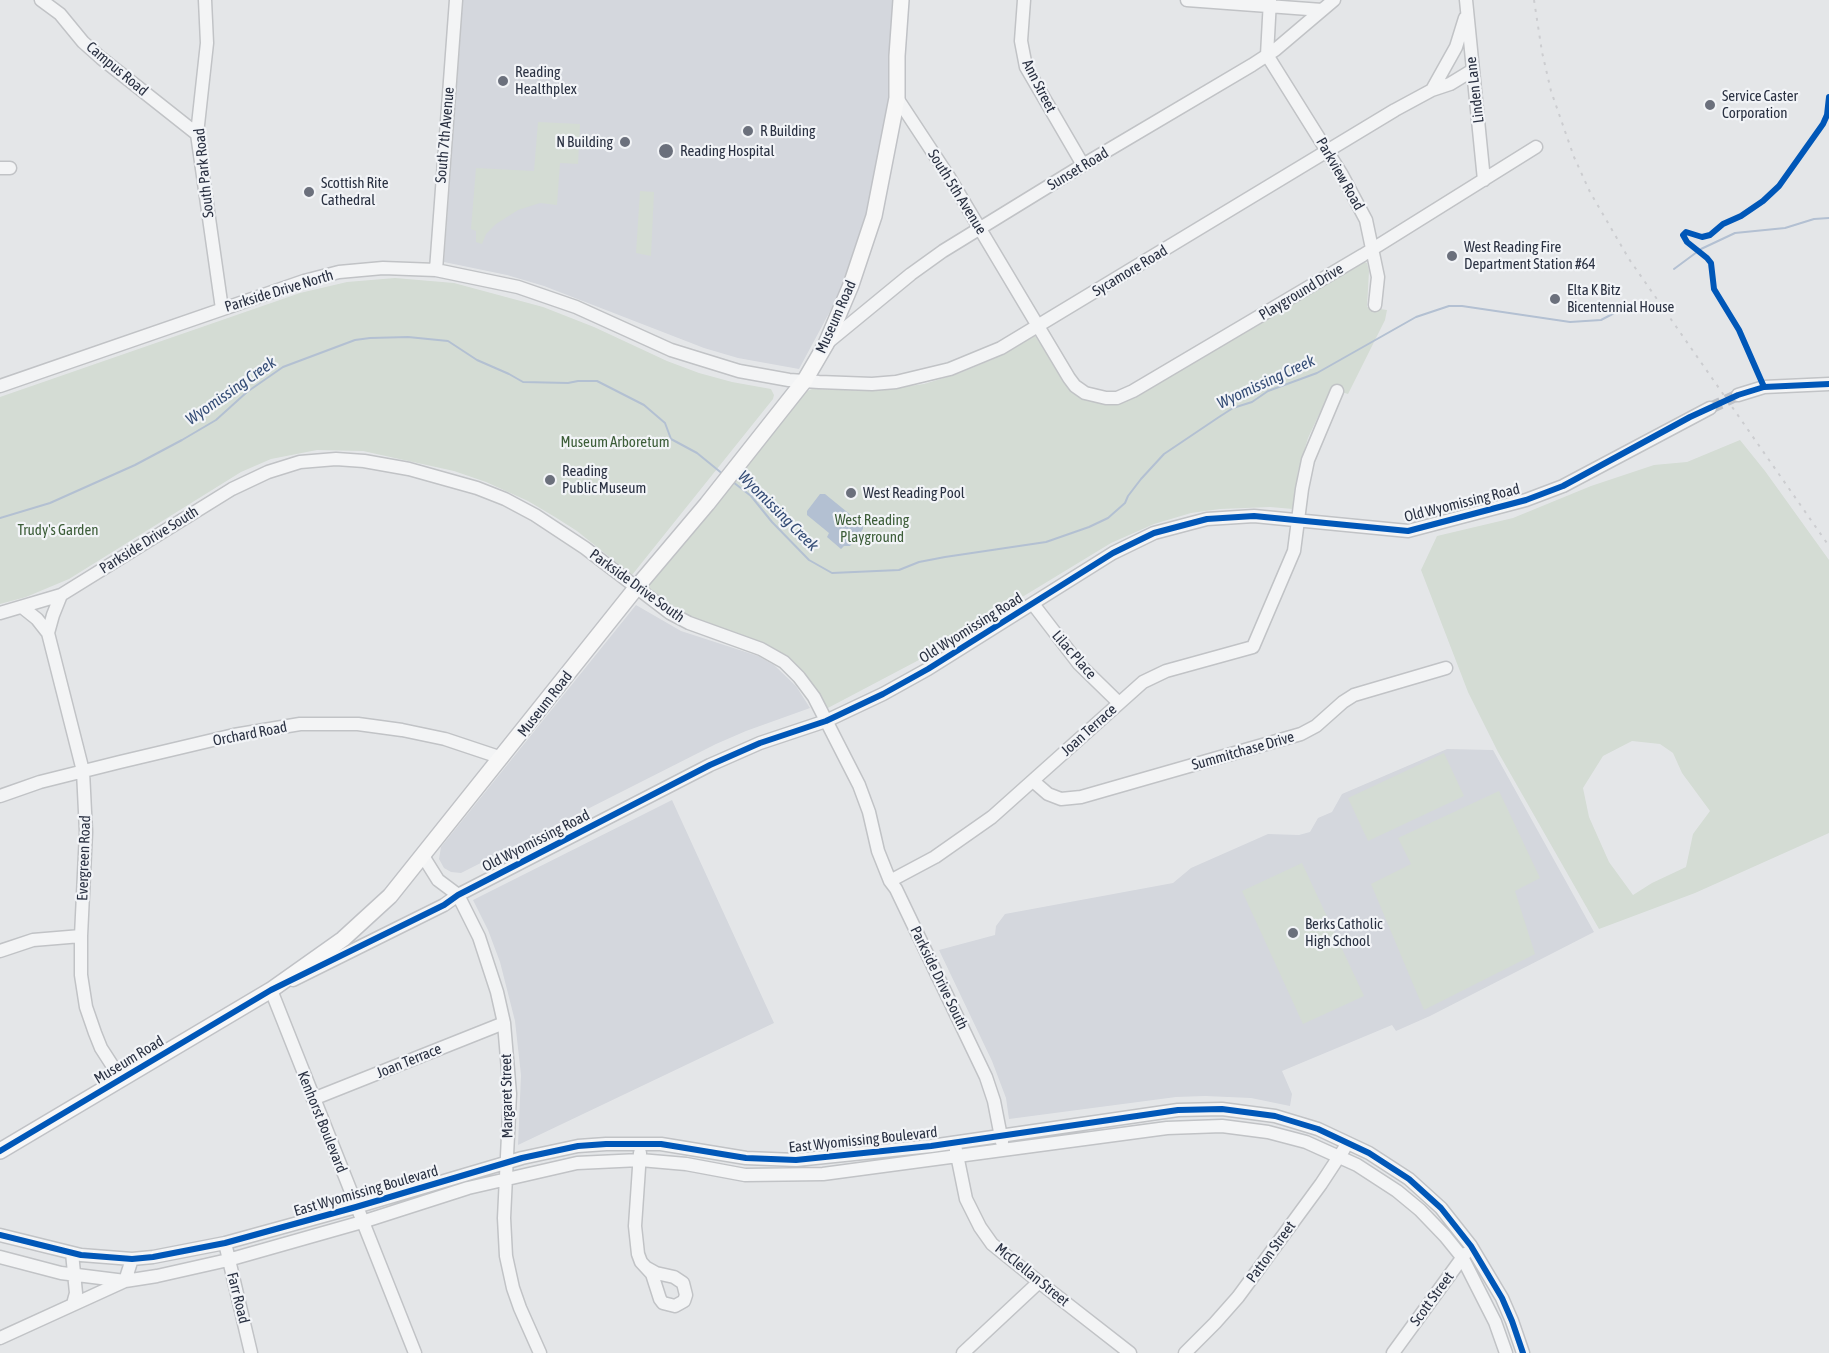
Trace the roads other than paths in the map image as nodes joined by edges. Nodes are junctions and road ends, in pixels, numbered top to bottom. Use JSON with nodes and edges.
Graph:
{"nodes":[{"id":1,"x":41,"y":0,"type":"edge"},
{"id":2,"x":205,"y":0,"type":"edge"},
{"id":3,"x":456,"y":0,"type":"edge"},
{"id":4,"x":901,"y":0,"type":"edge"},
{"id":5,"x":1024,"y":0,"type":"edge"},
{"id":6,"x":1187,"y":0,"type":"edge"},
{"id":7,"x":1334,"y":0,"type":"edge"},
{"id":8,"x":1270,"y":3,"type":"edge"},
{"id":9,"x":1467,"y":6,"type":"edge"},
{"id":10,"x":1322,"y":10,"type":"junction"},
{"id":11,"x":1267,"y":55,"type":"junction"},
{"id":12,"x":1473,"y":70,"type":"junction"},
{"id":13,"x":1432,"y":90,"type":"junction"},
{"id":14,"x":897,"y":98,"type":"junction"},
{"id":15,"x":197,"y":134,"type":"junction"},
{"id":16,"x":1536,"y":147,"type":"dead end"},
{"id":17,"x":1328,"y":152,"type":"junction"},
{"id":18,"x":1083,"y":165,"type":"junction"},
{"id":19,"x":1485,"y":180,"type":"junction"},
{"id":20,"x":980,"y":228,"type":"junction"},
{"id":21,"x":1373,"y":248,"type":"junction"},
{"id":22,"x":436,"y":270,"type":"junction"},
{"id":23,"x":1375,"y":305,"type":"dead end"},
{"id":24,"x":222,"y":309,"type":"junction"},
{"id":25,"x":1039,"y":326,"type":"junction"},
{"id":26,"x":826,"y":344,"type":"junction"},
{"id":27,"x":1065,"y":371,"type":"joint"},
{"id":28,"x":805,"y":380,"type":"junction"},
{"id":29,"x":1829,"y":384,"type":"edge"},
{"id":30,"x":0,"y":386,"type":"edge"},
{"id":31,"x":1337,"y":391,"type":"dead end"},
{"id":32,"x":1738,"y":395,"type":"tunnel mouth"},
{"id":33,"x":1710,"y":408,"type":"tunnel mouth"},
{"id":34,"x":1299,"y":519,"type":"junction"},
{"id":35,"x":636,"y":588,"type":"junction"},
{"id":36,"x":61,"y":595,"type":"junction"},
{"id":37,"x":1033,"y":604,"type":"junction"},
{"id":38,"x":22,"y":607,"type":"junction"},
{"id":39,"x":0,"y":613,"type":"edge"},
{"id":40,"x":48,"y":633,"type":"junction"},
{"id":41,"x":1446,"y":668,"type":"dead end"},
{"id":42,"x":1119,"y":702,"type":"junction"},
{"id":43,"x":826,"y":721,"type":"junction"},
{"id":44,"x":502,"y":758,"type":"junction"},
{"id":45,"x":83,"y":771,"type":"junction"},
{"id":46,"x":1033,"y":781,"type":"junction"},
{"id":47,"x":0,"y":796,"type":"edge"},
{"id":48,"x":423,"y":856,"type":"junction"},
{"id":49,"x":890,"y":881,"type":"junction"},
{"id":50,"x":458,"y":895,"type":"junction"},
{"id":51,"x":81,"y":936,"type":"junction"},
{"id":52,"x":0,"y":951,"type":"edge"},
{"id":53,"x":271,"y":990,"type":"junction"},
{"id":54,"x":504,"y":1023,"type":"junction"},
{"id":55,"x":121,"y":1079,"type":"junction"},
{"id":56,"x":313,"y":1099,"type":"junction"},
{"id":57,"x":1222,"y":1108,"type":"junction"},
{"id":58,"x":1222,"y":1126,"type":"junction"},
{"id":59,"x":1001,"y":1135,"type":"junction"},
{"id":60,"x":955,"y":1142,"type":"junction"},
{"id":61,"x":1348,"y":1142,"type":"junction"},
{"id":62,"x":641,"y":1143,"type":"junction"},
{"id":63,"x":1003,"y":1150,"type":"junction"},
{"id":64,"x":0,"y":1151,"type":"edge"},
{"id":65,"x":1339,"y":1155,"type":"junction"},
{"id":66,"x":957,"y":1156,"type":"junction"},
{"id":67,"x":640,"y":1160,"type":"junction"},
{"id":68,"x":508,"y":1162,"type":"junction"},
{"id":69,"x":507,"y":1179,"type":"junction"},
{"id":70,"x":356,"y":1207,"type":"junction"},
{"id":71,"x":362,"y":1222,"type":"junction"},
{"id":72,"x":0,"y":1235,"type":"edge"},
{"id":73,"x":225,"y":1243,"type":"junction"},
{"id":74,"x":1472,"y":1246,"type":"junction"},
{"id":75,"x":72,"y":1253,"type":"junction"},
{"id":76,"x":0,"y":1257,"type":"edge"},
{"id":77,"x":1462,"y":1257,"type":"junction"},
{"id":78,"x":132,"y":1258,"type":"junction"},
{"id":79,"x":228,"y":1260,"type":"junction"},
{"id":80,"x":647,"y":1268,"type":"dead end"},
{"id":81,"x":74,"y":1275,"type":"junction"},
{"id":82,"x":125,"y":1281,"type":"junction"},
{"id":83,"x":1039,"y":1282,"type":"junction"},
{"id":84,"x":73,"y":1304,"type":"junction"},
{"id":85,"x":0,"y":1338,"type":"edge"},
{"id":86,"x":251,"y":1353,"type":"edge"},
{"id":87,"x":415,"y":1353,"type":"edge"},
{"id":88,"x":540,"y":1353,"type":"edge"},
{"id":89,"x":963,"y":1353,"type":"edge"},
{"id":90,"x":1130,"y":1353,"type":"edge"},
{"id":91,"x":1185,"y":1353,"type":"edge"},
{"id":92,"x":1393,"y":1353,"type":"edge"},
{"id":93,"x":1506,"y":1353,"type":"edge"},
{"id":94,"x":1523,"y":1353,"type":"edge"}],
"edges":[{"from":1,"to":15,"type":"street","name":"Campus Road"},
{"from":2,"to":15,"type":"street","name":"South Park Road"},
{"from":3,"to":22,"type":"street","name":"South 7th Avenue"},
{"from":4,"to":14,"type":"main road"},
{"from":5,"to":18,"type":"street","name":"Ann Street"},
{"from":6,"to":8,"type":"street"},
{"from":7,"to":10,"type":"street","name":"Sunset Road"},
{"from":8,"to":10,"type":"street"},
{"from":8,"to":11,"type":"street"},
{"from":9,"to":12,"type":"street","name":"Linden Lane"},
{"from":9,"to":13,"type":"street"},
{"from":10,"to":11,"type":"street","name":"Sunset Road"},
{"from":11,"to":17,"type":"street","name":"Parkview Road"},
{"from":11,"to":18,"type":"street","name":"Sunset Road"},
{"from":12,"to":13,"type":"street","name":"Sycamore Road"},
{"from":12,"to":19,"type":"street","name":"Linden Lane"},
{"from":13,"to":17,"type":"street","name":"Sycamore Road"},
{"from":14,"to":20,"type":"street","name":"South 5th Avenue"},
{"from":14,"to":26,"type":"main road","name":"Museum Road"},
{"from":15,"to":24,"type":"street","name":"South Park Road"},
{"from":16,"to":19,"type":"street","name":"Playground Drive"},
{"from":17,"to":21,"type":"street","name":"Parkview Road"},
{"from":17,"to":25,"type":"street","name":"Sycamore Road"},
{"from":18,"to":20,"type":"street","name":"Sunset Road"},
{"from":19,"to":21,"type":"street","name":"Playground Drive"},
{"from":20,"to":25,"type":"street","name":"South 5th Avenue"},
{"from":20,"to":26,"type":"street","name":"Sunset Road"},
{"from":21,"to":23,"type":"street","name":"Parkview Road"},
{"from":21,"to":27,"type":"street","name":"Playground Drive"},
{"from":22,"to":24,"type":"street","name":"Parkside Drive North"},
{"from":22,"to":28,"type":"street","name":"Parkside Drive North"},
{"from":24,"to":30,"type":"street","name":"Parkside Drive North"},
{"from":25,"to":27,"type":"street","name":"South 5th Avenue"},
{"from":25,"to":28,"type":"street","name":"Sycamore Road"},
{"from":26,"to":28,"type":"main road","name":"Museum Road"},
{"from":28,"to":35,"type":"main road","name":"Museum Road"},
{"from":29,"to":32,"type":"street"},
{"from":31,"to":34,"type":"street"},
{"from":33,"to":34,"type":"street","name":"Old Wyomissing Road"},
{"from":34,"to":37,"type":"street","name":"Old Wyomissing Road"},
{"from":34,"to":42,"type":"street","name":"Joan Terrace"},
{"from":35,"to":36,"type":"street","name":"Parkside Drive South"},
{"from":35,"to":43,"type":"street","name":"Parkside Drive South"},
{"from":35,"to":44,"type":"main road","name":"Museum Road"},
{"from":36,"to":38,"type":"street","name":"Parkside Drive South"},
{"from":36,"to":40,"type":"street"},
{"from":37,"to":42,"type":"street","name":"Lilac Place"},
{"from":37,"to":43,"type":"street","name":"Old Wyomissing Road"},
{"from":38,"to":39,"type":"street","name":"Parkside Drive South"},
{"from":38,"to":40,"type":"street","name":"Evergreen Road"},
{"from":40,"to":45,"type":"street","name":"Evergreen Road"},
{"from":41,"to":46,"type":"street","name":"Summitchase Drive"},
{"from":42,"to":46,"type":"street","name":"Joan Terrace"},
{"from":43,"to":49,"type":"street","name":"Parkside Drive South"},
{"from":43,"to":50,"type":"street","name":"Old Wyomissing Road"},
{"from":44,"to":45,"type":"street","name":"Orchard Road"},
{"from":44,"to":48,"type":"main road","name":"Museum Road"},
{"from":45,"to":47,"type":"street","name":"Orchard Road"},
{"from":45,"to":51,"type":"street","name":"Evergreen Road"},
{"from":46,"to":49,"type":"street","name":"Joan Terrace"},
{"from":48,"to":50,"type":"street","name":"Margaret Street"},
{"from":48,"to":53,"type":"main road","name":"Museum Road"},
{"from":49,"to":59,"type":"street","name":"Parkside Drive South"},
{"from":50,"to":53,"type":"street","name":"Old Wyomissing Road"},
{"from":50,"to":54,"type":"street","name":"Margaret Street"},
{"from":51,"to":52,"type":"street"},
{"from":51,"to":55,"type":"street","name":"Evergreen Road"},
{"from":53,"to":55,"type":"main road","name":"Museum Road"},
{"from":53,"to":56,"type":"street","name":"Kenhorst Boulevard"},
{"from":54,"to":56,"type":"street","name":"Joan Terrace"},
{"from":54,"to":68,"type":"street","name":"Margaret Street"},
{"from":55,"to":64,"type":"main road","name":"Museum Road"},
{"from":56,"to":70,"type":"street","name":"Kenhorst Boulevard"},
{"from":57,"to":58,"type":"street"},
{"from":57,"to":59,"type":"street","name":"East Wyomissing Boulevard"},
{"from":57,"to":61,"type":"street","name":"East Wyomissing Boulevard"},
{"from":58,"to":63,"type":"street","name":"East Wyomissing Boulevard"},
{"from":58,"to":65,"type":"street","name":"East Wyomissing Boulevard"},
{"from":59,"to":60,"type":"street","name":"East Wyomissing Boulevard"},
{"from":59,"to":63,"type":"street","name":"Parkside Drive South"},
{"from":60,"to":62,"type":"street","name":"East Wyomissing Boulevard"},
{"from":60,"to":66,"type":"street","name":"McClellan Street"},
{"from":61,"to":65,"type":"street","name":"Patton Street"},
{"from":61,"to":74,"type":"street","name":"East Wyomissing Boulevard"},
{"from":62,"to":67,"type":"street"},
{"from":62,"to":68,"type":"street","name":"East Wyomissing Boulevard"},
{"from":63,"to":66,"type":"street","name":"East Wyomissing Boulevard"},
{"from":65,"to":77,"type":"street","name":"East Wyomissing Boulevard"},
{"from":65,"to":91,"type":"street","name":"Patton Street"},
{"from":66,"to":67,"type":"street","name":"East Wyomissing Boulevard"},
{"from":66,"to":83,"type":"street","name":"McClellan Street"},
{"from":67,"to":69,"type":"street","name":"East Wyomissing Boulevard"},
{"from":67,"to":80,"type":"street"},
{"from":68,"to":69,"type":"street","name":"Margaret Street"},
{"from":68,"to":70,"type":"street","name":"East Wyomissing Boulevard"},
{"from":69,"to":71,"type":"street","name":"East Wyomissing Boulevard"},
{"from":69,"to":88,"type":"street","name":"Margaret Street"},
{"from":70,"to":71,"type":"street","name":"Kenhorst Boulevard"},
{"from":70,"to":73,"type":"street","name":"East Wyomissing Boulevard"},
{"from":71,"to":79,"type":"street","name":"East Wyomissing Boulevard"},
{"from":71,"to":87,"type":"street","name":"Kenhorst Boulevard"},
{"from":72,"to":75,"type":"street","name":"East Wyomissing Boulevard"},
{"from":73,"to":78,"type":"street","name":"East Wyomissing Boulevard"},
{"from":73,"to":79,"type":"street","name":"Farr Road"},
{"from":74,"to":77,"type":"street","name":"Scott Street"},
{"from":74,"to":94,"type":"street","name":"East Wyomissing Boulevard"},
{"from":75,"to":78,"type":"street","name":"East Wyomissing Boulevard"},
{"from":75,"to":81,"type":"street"},
{"from":76,"to":81,"type":"street","name":"East Wyomissing Boulevard"},
{"from":77,"to":92,"type":"street","name":"Scott Street"},
{"from":77,"to":93,"type":"street","name":"East Wyomissing Boulevard"},
{"from":78,"to":82,"type":"street"},
{"from":79,"to":82,"type":"street","name":"East Wyomissing Boulevard"},
{"from":79,"to":86,"type":"street","name":"Farr Road"},
{"from":81,"to":82,"type":"street","name":"East Wyomissing Boulevard"},
{"from":81,"to":84,"type":"street"},
{"from":82,"to":84,"type":"street"},
{"from":83,"to":89,"type":"street"},
{"from":83,"to":90,"type":"street","name":"McClellan Street"},
{"from":84,"to":85,"type":"street"}]}
